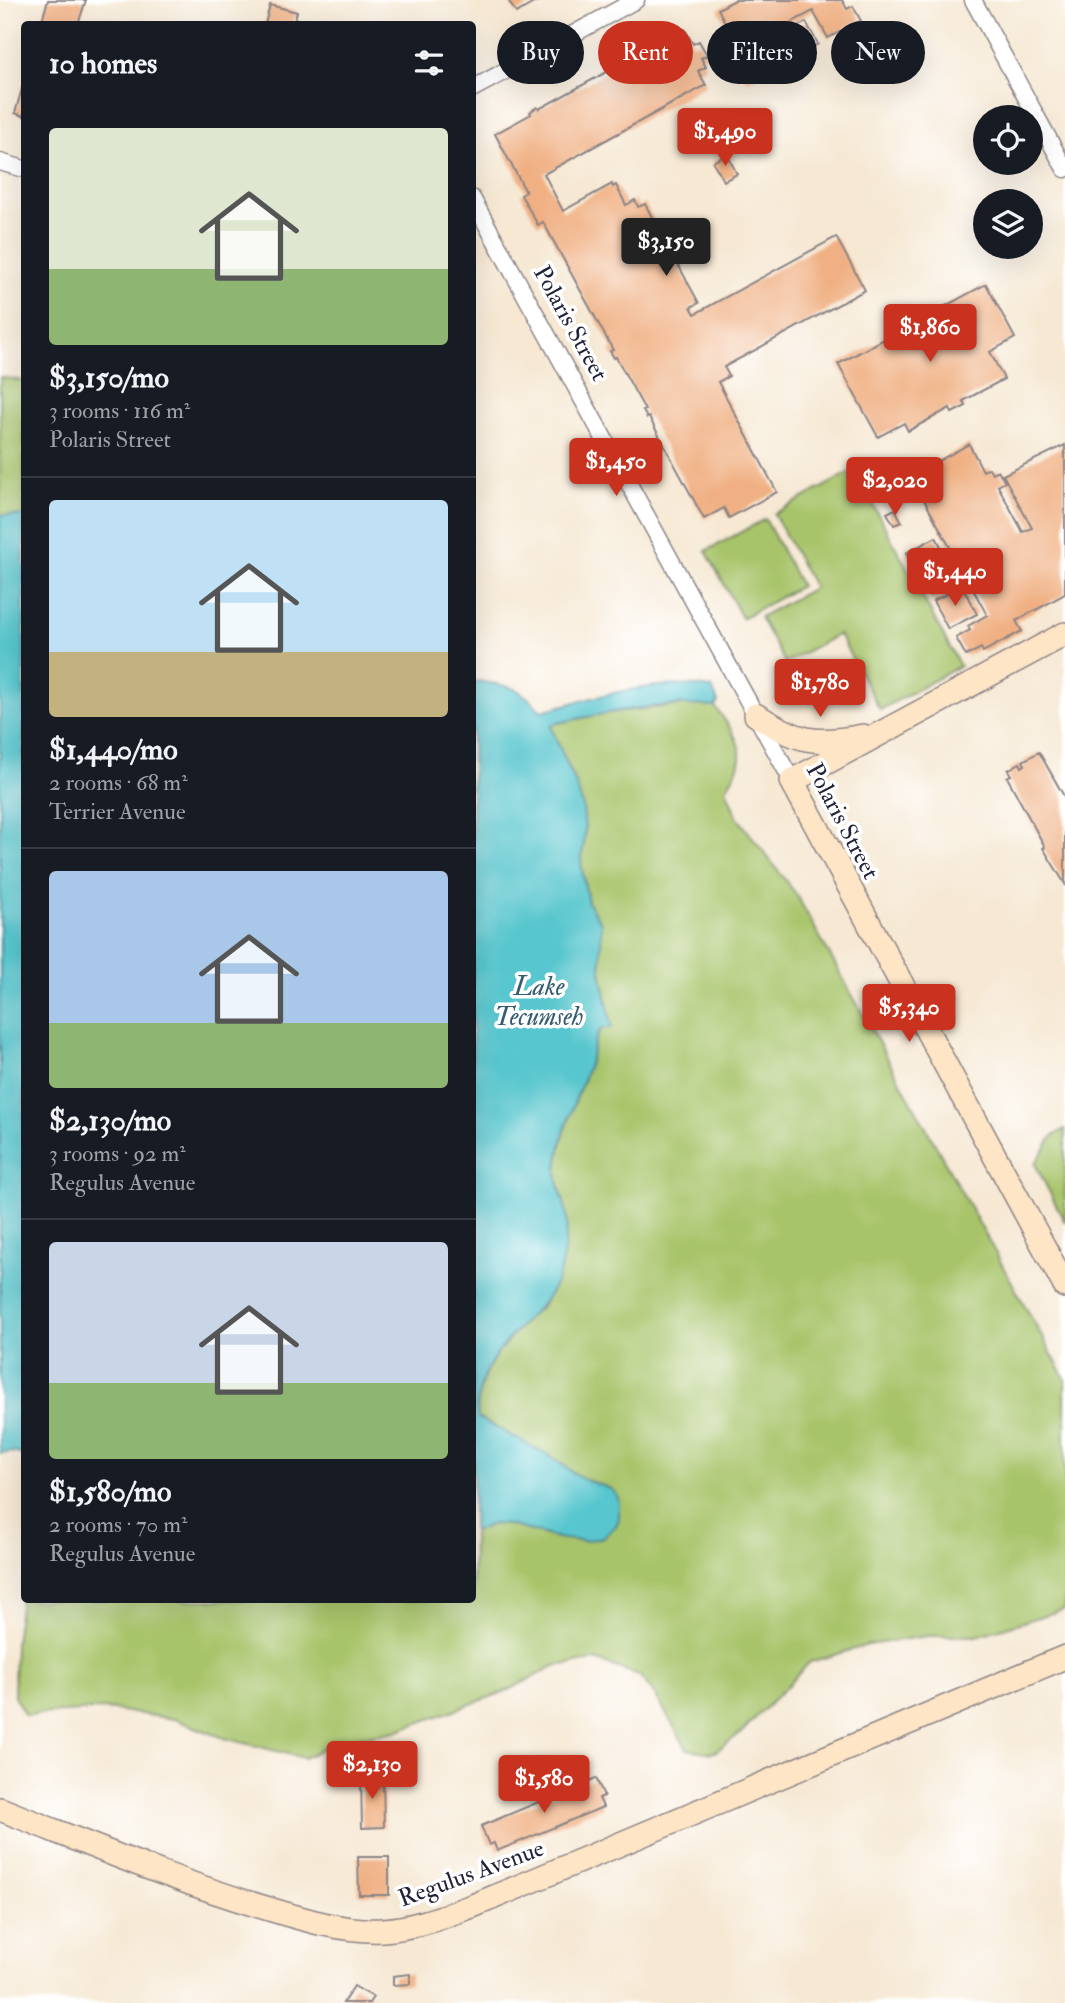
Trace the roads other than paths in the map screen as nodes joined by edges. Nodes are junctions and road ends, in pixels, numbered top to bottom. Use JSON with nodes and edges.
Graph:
{"nodes":[{"id":1,"x":636,"y":0,"type":"edge"},
{"id":2,"x":973,"y":0,"type":"edge"},
{"id":3,"x":476,"y":87,"type":"edge"},
{"id":4,"x":0,"y":162,"type":"edge"},
{"id":5,"x":21,"y":168,"type":"edge"},
{"id":6,"x":1065,"y":169,"type":"edge"},
{"id":7,"x":476,"y":205,"type":"edge"},
{"id":8,"x":1065,"y":634,"type":"edge"},
{"id":9,"x":755,"y":715,"type":"junction"},
{"id":10,"x":883,"y":732,"type":"junction"},
{"id":11,"x":792,"y":781,"type":"junction"},
{"id":12,"x":1065,"y":1286,"type":"edge"},
{"id":13,"x":1065,"y":1657,"type":"edge"},
{"id":14,"x":0,"y":1809,"type":"edge"}],
"edges":[{"from":1,"to":3,"type":"street"},
{"from":2,"to":6,"type":"street"},
{"from":4,"to":5,"type":"street"},
{"from":7,"to":9,"type":"street","name":"Polaris Street"},
{"from":8,"to":10,"type":"street"},
{"from":9,"to":10,"type":"street"},
{"from":9,"to":11,"type":"street","name":"Polaris Street"},
{"from":10,"to":11,"type":"street"},
{"from":11,"to":12,"type":"street","name":"Polaris Street"},
{"from":13,"to":14,"type":"street","name":"Regulus Avenue"}]}
